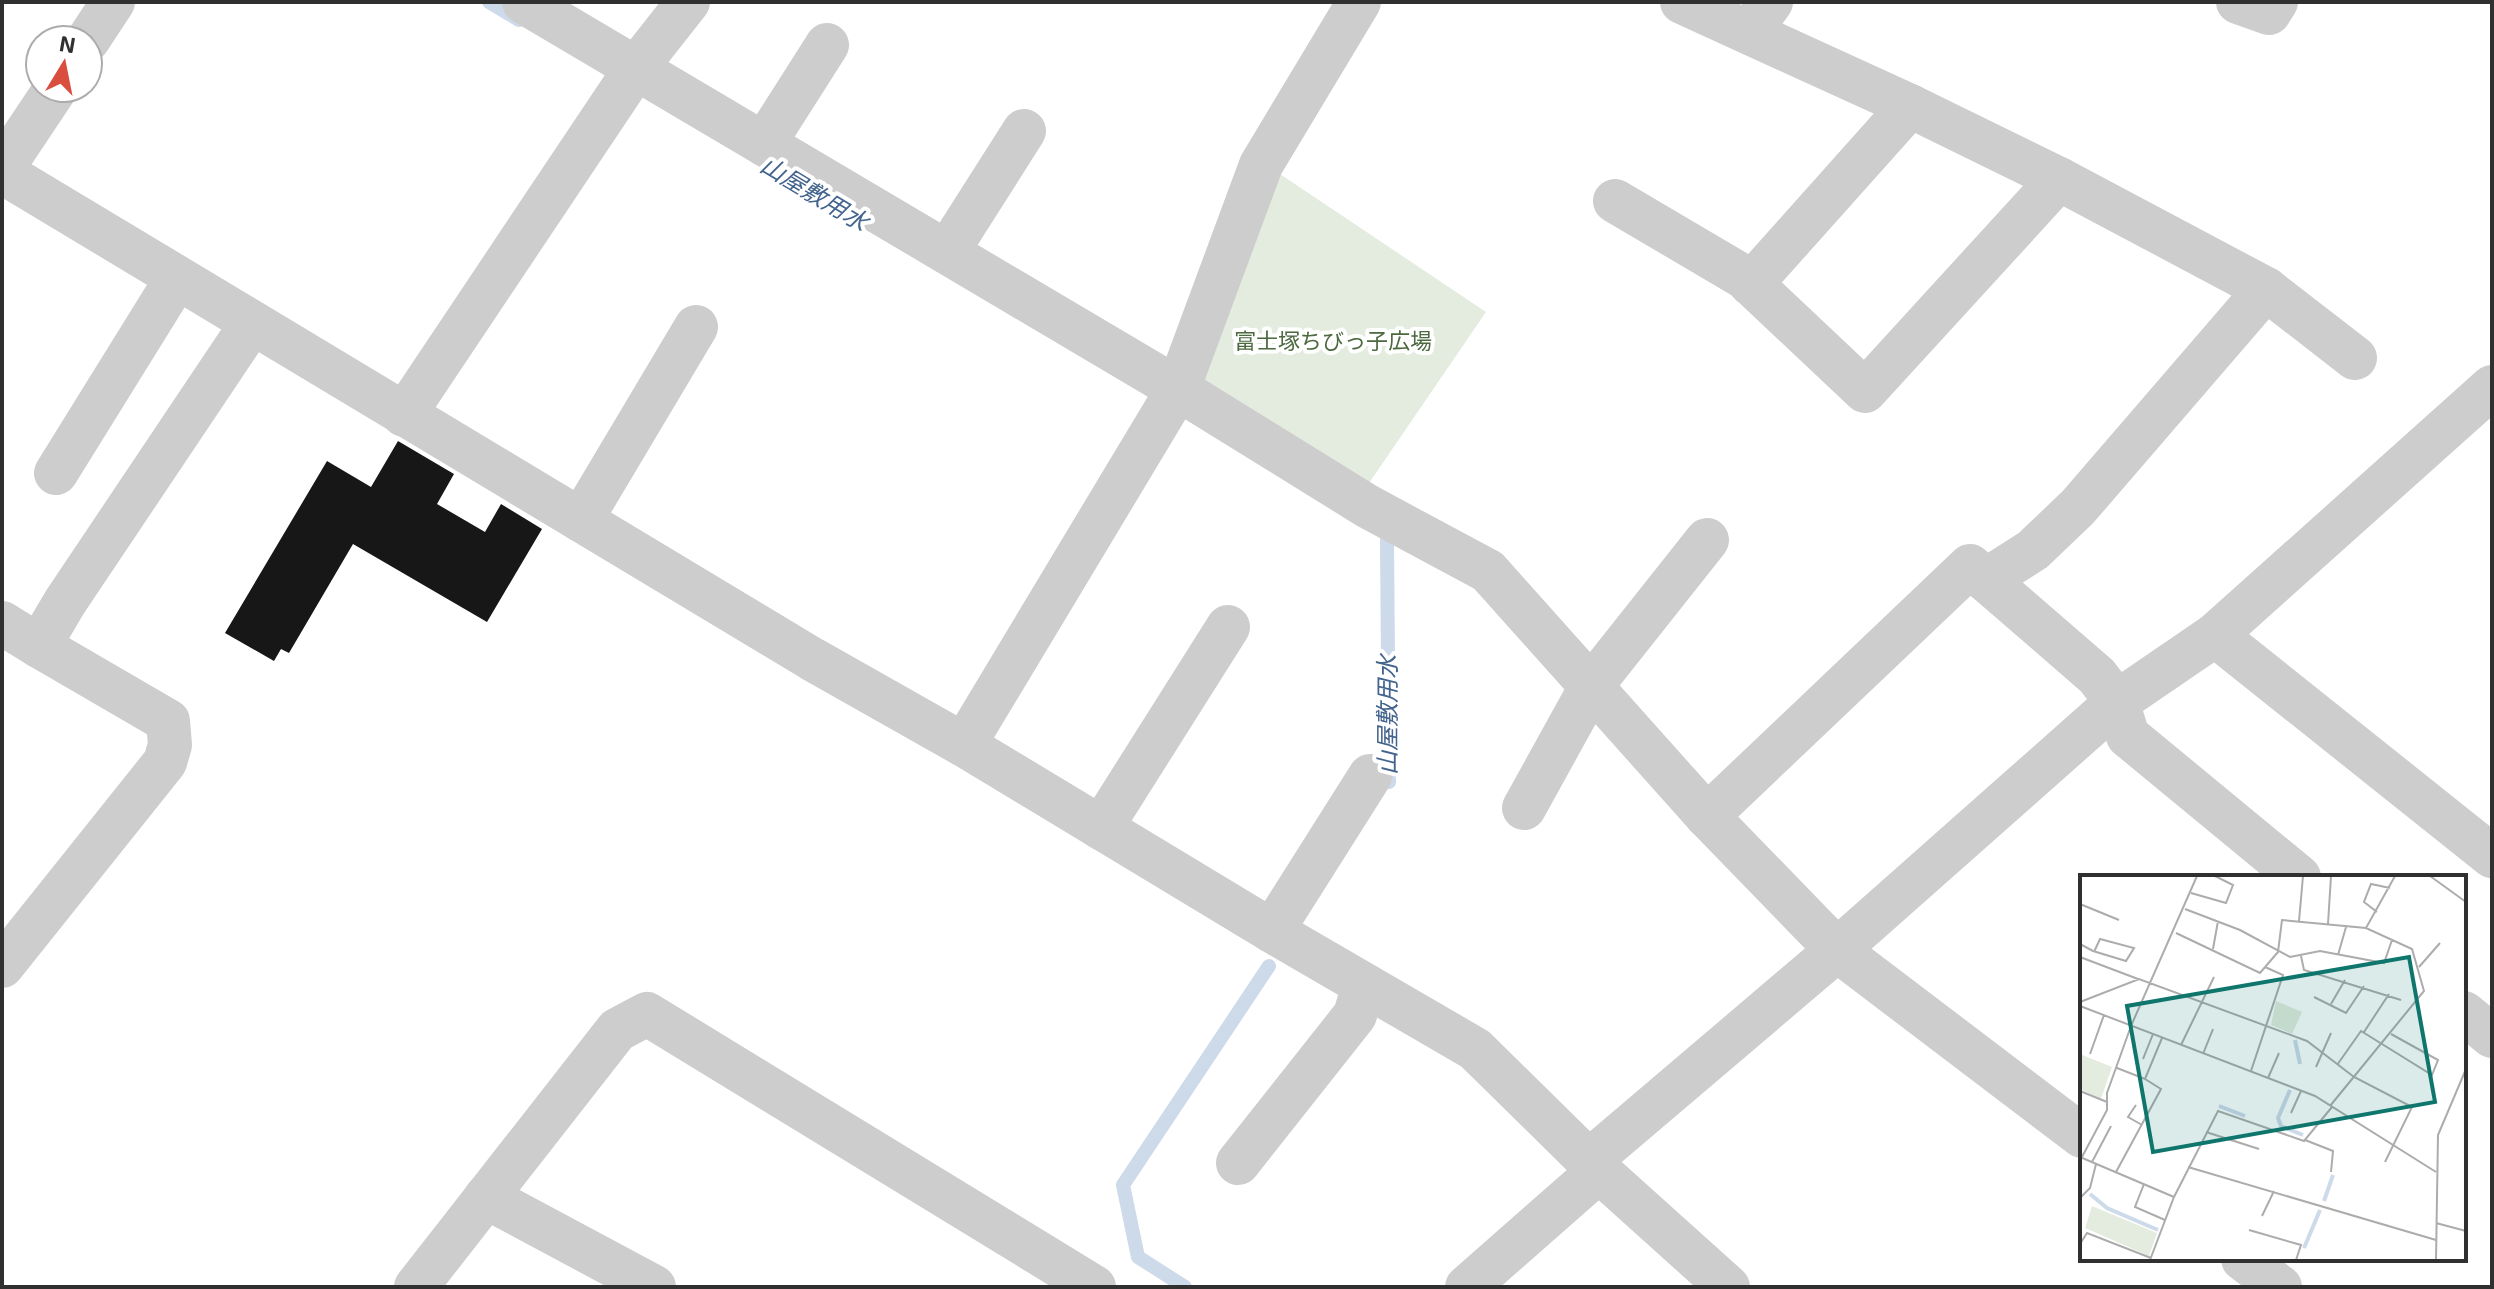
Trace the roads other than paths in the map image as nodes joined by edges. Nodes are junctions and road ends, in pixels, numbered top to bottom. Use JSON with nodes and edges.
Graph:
{"nodes":[{"id":1,"x":113,"y":2,"type":"edge"},
{"id":2,"x":524,"y":2,"type":"edge"},
{"id":3,"x":688,"y":2,"type":"edge"},
{"id":4,"x":1359,"y":2,"type":"edge"},
{"id":5,"x":1682,"y":2,"type":"edge"},
{"id":6,"x":2238,"y":2,"type":"edge"},
{"id":7,"x":2276,"y":2,"type":"edge"},
{"id":8,"x":1760,"y":17,"type":"edge"},
{"id":9,"x":99,"y":24,"type":"edge"},
{"id":10,"x":827,"y":45,"type":"dead end"},
{"id":11,"x":636,"y":68,"type":"junction"},
{"id":12,"x":46,"y":104,"type":"edge"},
{"id":13,"x":1910,"y":106,"type":"junction"},
{"id":14,"x":1024,"y":131,"type":"dead end"},
{"id":15,"x":764,"y":144,"type":"junction"},
{"id":16,"x":2,"y":171,"type":"edge"},
{"id":17,"x":2059,"y":179,"type":"junction"},
{"id":18,"x":1615,"y":201,"type":"dead end"},
{"id":19,"x":947,"y":252,"type":"junction"},
{"id":20,"x":177,"y":278,"type":"junction"},
{"id":21,"x":1751,"y":284,"type":"junction"},
{"id":22,"x":2266,"y":289,"type":"junction"},
{"id":23,"x":252,"y":323,"type":"junction"},
{"id":24,"x":696,"y":327,"type":"dead end"},
{"id":25,"x":2355,"y":358,"type":"dead end"},
{"id":26,"x":2492,"y":387,"type":"edge"},
{"id":27,"x":1178,"y":389,"type":"junction"},
{"id":28,"x":404,"y":415,"type":"junction"},
{"id":29,"x":56,"y":473,"type":"dead end"},
{"id":30,"x":581,"y":520,"type":"junction"},
{"id":31,"x":1707,"y":540,"type":"dead end"},
{"id":32,"x":1986,"y":580,"type":"junction"},
{"id":33,"x":2,"y":623,"type":"edge"},
{"id":34,"x":1228,"y":627,"type":"dead end"},
{"id":35,"x":2215,"y":635,"type":"junction"},
{"id":36,"x":39,"y":646,"type":"junction"},
{"id":37,"x":1592,"y":685,"type":"junction"},
{"id":38,"x":2117,"y":702,"type":"junction"},
{"id":39,"x":964,"y":745,"type":"junction"},
{"id":40,"x":1370,"y":776,"type":"dead end"},
{"id":41,"x":1524,"y":808,"type":"dead end"},
{"id":42,"x":1707,"y":816,"type":"junction"},
{"id":43,"x":1101,"y":828,"type":"junction"},
{"id":44,"x":2492,"y":856,"type":"edge"},
{"id":45,"x":2297,"y":875,"type":"edge"},
{"id":46,"x":1272,"y":931,"type":"junction"},
{"id":47,"x":1837,"y":950,"type":"junction"},
{"id":48,"x":2,"y":966,"type":"edge"},
{"id":49,"x":1364,"y":985,"type":"junction"},
{"id":50,"x":2466,"y":1015,"type":"edge"},
{"id":51,"x":2492,"y":1036,"type":"edge"},
{"id":52,"x":2080,"y":1134,"type":"edge"},
{"id":53,"x":1238,"y":1163,"type":"dead end"},
{"id":54,"x":1594,"y":1166,"type":"junction"},
{"id":55,"x":486,"y":1197,"type":"junction"},
{"id":56,"x":2246,"y":1261,"type":"edge"},
{"id":57,"x":416,"y":1287,"type":"edge"},
{"id":58,"x":654,"y":1287,"type":"edge"},
{"id":59,"x":1094,"y":1287,"type":"edge"},
{"id":60,"x":1467,"y":1287,"type":"edge"},
{"id":61,"x":1728,"y":1287,"type":"edge"},
{"id":62,"x":2280,"y":1287,"type":"edge"}],
"edges":[{"from":1,"to":9,"type":"street"},
{"from":2,"to":11,"type":"street"},
{"from":3,"to":11,"type":"street"},
{"from":4,"to":27,"type":"street"},
{"from":5,"to":8,"type":"street"},
{"from":6,"to":7,"type":"street"},
{"from":8,"to":13,"type":"street"},
{"from":10,"to":15,"type":"street"},
{"from":11,"to":15,"type":"street"},
{"from":11,"to":28,"type":"street"},
{"from":12,"to":16,"type":"street"},
{"from":13,"to":17,"type":"street"},
{"from":13,"to":21,"type":"street"},
{"from":14,"to":19,"type":"street"},
{"from":15,"to":19,"type":"street"},
{"from":16,"to":20,"type":"street"},
{"from":17,"to":21,"type":"street"},
{"from":17,"to":22,"type":"street"},
{"from":18,"to":21,"type":"street"},
{"from":19,"to":27,"type":"street"},
{"from":20,"to":23,"type":"street"},
{"from":20,"to":29,"type":"street"},
{"from":22,"to":25,"type":"street"},
{"from":22,"to":32,"type":"street"},
{"from":23,"to":28,"type":"street"},
{"from":23,"to":36,"type":"street"},
{"from":24,"to":30,"type":"street"},
{"from":26,"to":35,"type":"street"},
{"from":27,"to":37,"type":"street"},
{"from":27,"to":39,"type":"street"},
{"from":28,"to":30,"type":"street"},
{"from":30,"to":39,"type":"street"},
{"from":31,"to":37,"type":"street"},
{"from":32,"to":38,"type":"street"},
{"from":32,"to":42,"type":"street"},
{"from":33,"to":36,"type":"street"},
{"from":34,"to":43,"type":"street"},
{"from":35,"to":38,"type":"street"},
{"from":35,"to":44,"type":"street"},
{"from":36,"to":48,"type":"street"},
{"from":37,"to":41,"type":"street"},
{"from":37,"to":42,"type":"street"},
{"from":38,"to":45,"type":"street"},
{"from":38,"to":47,"type":"street"},
{"from":39,"to":43,"type":"street"},
{"from":40,"to":46,"type":"street"},
{"from":42,"to":47,"type":"street"},
{"from":43,"to":46,"type":"street"},
{"from":46,"to":49,"type":"street"},
{"from":47,"to":52,"type":"street"},
{"from":47,"to":54,"type":"street"},
{"from":49,"to":53,"type":"street"},
{"from":49,"to":54,"type":"street"},
{"from":50,"to":51,"type":"street"},
{"from":54,"to":60,"type":"street"},
{"from":54,"to":61,"type":"street"},
{"from":55,"to":57,"type":"street"},
{"from":55,"to":58,"type":"street"},
{"from":55,"to":59,"type":"street"},
{"from":56,"to":62,"type":"street"}]}
